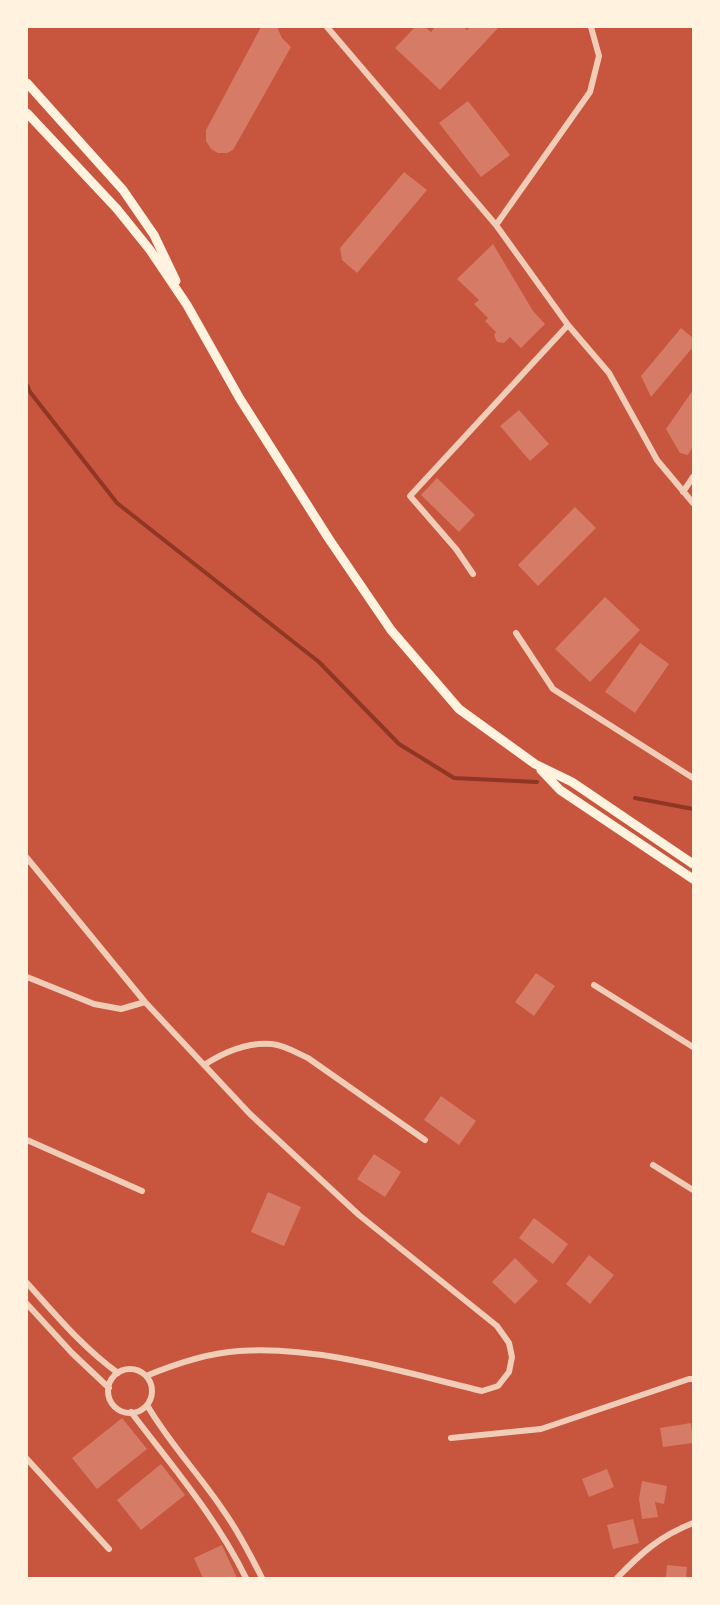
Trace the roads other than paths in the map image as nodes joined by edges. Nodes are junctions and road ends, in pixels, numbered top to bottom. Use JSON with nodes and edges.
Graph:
{"nodes":[{"id":1,"x":327,"y":27,"type":"edge"},
{"id":2,"x":591,"y":27,"type":"edge"},
{"id":3,"x":27,"y":83,"type":"edge"},
{"id":4,"x":27,"y":113,"type":"edge"},
{"id":5,"x":496,"y":225,"type":"junction"},
{"id":6,"x":187,"y":305,"type":"junction"},
{"id":7,"x":568,"y":325,"type":"junction"},
{"id":8,"x":693,"y":477,"type":"edge"},
{"id":9,"x":683,"y":492,"type":"junction"},
{"id":10,"x":693,"y":503,"type":"edge"},
{"id":11,"x":474,"y":574,"type":"dead end"},
{"id":12,"x":516,"y":633,"type":"dead end"},
{"id":13,"x":535,"y":764,"type":"junction"},
{"id":14,"x":693,"y":778,"type":"edge"},
{"id":15,"x":27,"y":858,"type":"edge"},
{"id":16,"x":693,"y":864,"type":"edge"},
{"id":17,"x":693,"y":879,"type":"edge"},
{"id":18,"x":27,"y":977,"type":"edge"},
{"id":19,"x":594,"y":986,"type":"dead end"},
{"id":20,"x":145,"y":1002,"type":"junction"},
{"id":21,"x":693,"y":1047,"type":"edge"},
{"id":22,"x":204,"y":1065,"type":"junction"},
{"id":23,"x":27,"y":1140,"type":"edge"},
{"id":24,"x":425,"y":1140,"type":"dead end"},
{"id":25,"x":653,"y":1165,"type":"dead end"},
{"id":26,"x":693,"y":1190,"type":"edge"},
{"id":27,"x":142,"y":1191,"type":"dead end"},
{"id":28,"x":27,"y":1283,"type":"edge"},
{"id":29,"x":27,"y":1304,"type":"edge"},
{"id":30,"x":118,"y":1373,"type":"junction"},
{"id":31,"x":146,"y":1376,"type":"junction"},
{"id":32,"x":693,"y":1379,"type":"edge"},
{"id":33,"x":109,"y":1388,"type":"junction"},
{"id":34,"x":147,"y":1405,"type":"junction"},
{"id":35,"x":131,"y":1413,"type":"junction"},
{"id":36,"x":451,"y":1438,"type":"dead end"},
{"id":37,"x":27,"y":1459,"type":"edge"},
{"id":38,"x":693,"y":1523,"type":"edge"},
{"id":39,"x":109,"y":1549,"type":"dead end"},
{"id":40,"x":246,"y":1578,"type":"edge"},
{"id":41,"x":262,"y":1578,"type":"edge"},
{"id":42,"x":617,"y":1578,"type":"edge"}],
"edges":[{"from":1,"to":5,"type":"street"},
{"from":2,"to":5,"type":"street"},
{"from":3,"to":6,"type":"main road"},
{"from":4,"to":6,"type":"main road"},
{"from":5,"to":7,"type":"street"},
{"from":6,"to":13,"type":"main road"},
{"from":7,"to":9,"type":"street"},
{"from":7,"to":11,"type":"street"},
{"from":8,"to":9,"type":"street"},
{"from":9,"to":10,"type":"street"},
{"from":12,"to":14,"type":"street"},
{"from":13,"to":16,"type":"main road"},
{"from":13,"to":17,"type":"main road"},
{"from":15,"to":20,"type":"street"},
{"from":18,"to":20,"type":"street"},
{"from":19,"to":21,"type":"street"},
{"from":20,"to":22,"type":"street"},
{"from":22,"to":24,"type":"street"},
{"from":22,"to":31,"type":"street"},
{"from":23,"to":27,"type":"street"},
{"from":25,"to":26,"type":"street"},
{"from":28,"to":30,"type":"street"},
{"from":29,"to":33,"type":"street"},
{"from":30,"to":31,"type":"street"},
{"from":30,"to":33,"type":"street"},
{"from":31,"to":34,"type":"street"},
{"from":32,"to":36,"type":"street"},
{"from":33,"to":35,"type":"street"},
{"from":34,"to":35,"type":"street"},
{"from":34,"to":41,"type":"street"},
{"from":35,"to":40,"type":"street"},
{"from":37,"to":39,"type":"street"},
{"from":38,"to":42,"type":"street"}]}
